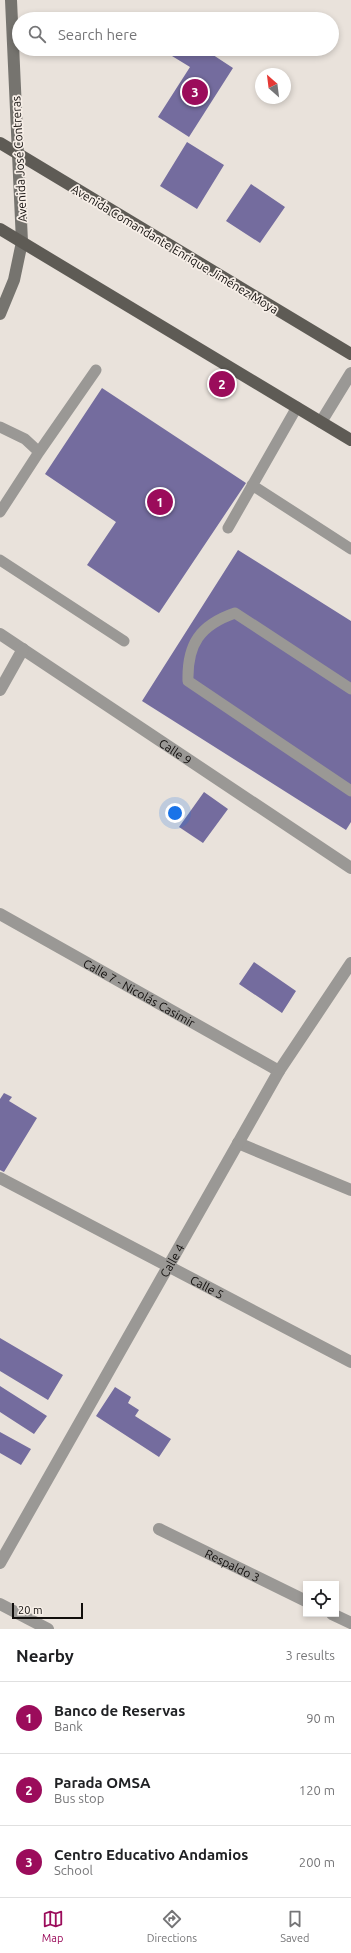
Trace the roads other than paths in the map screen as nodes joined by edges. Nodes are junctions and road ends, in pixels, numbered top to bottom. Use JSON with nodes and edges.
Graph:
{"nodes":[{"id":1,"x":11,"y":0,"type":"edge"},
{"id":2,"x":12,"y":22,"type":"edge"},
{"id":3,"x":14,"y":56,"type":"edge"},
{"id":4,"x":0,"y":143,"type":"edge"},
{"id":5,"x":18,"y":154,"type":"junction"},
{"id":6,"x":0,"y":229,"type":"edge"},
{"id":7,"x":22,"y":242,"type":"junction"},
{"id":8,"x":0,"y":314,"type":"edge"},
{"id":9,"x":351,"y":354,"type":"edge"},
{"id":10,"x":96,"y":370,"type":"dead end"},
{"id":11,"x":351,"y":373,"type":"edge"},
{"id":12,"x":297,"y":407,"type":"junction"},
{"id":13,"x":321,"y":422,"type":"junction"},
{"id":14,"x":0,"y":426,"type":"edge"},
{"id":15,"x":351,"y":440,"type":"edge"},
{"id":16,"x":38,"y":452,"type":"junction"},
{"id":17,"x":252,"y":485,"type":"junction"},
{"id":18,"x":0,"y":512,"type":"edge"},
{"id":19,"x":228,"y":528,"type":"dead end"},
{"id":20,"x":351,"y":549,"type":"edge"},
{"id":21,"x":0,"y":560,"type":"edge"},
{"id":22,"x":0,"y":634,"type":"edge"},
{"id":23,"x":124,"y":642,"type":"dead end"},
{"id":24,"x":23,"y":649,"type":"junction"},
{"id":25,"x":351,"y":689,"type":"edge"},
{"id":26,"x":0,"y":690,"type":"edge"},
{"id":27,"x":351,"y":791,"type":"edge"},
{"id":28,"x":351,"y":868,"type":"edge"},
{"id":29,"x":0,"y":914,"type":"edge"},
{"id":30,"x":351,"y":963,"type":"edge"},
{"id":31,"x":279,"y":1071,"type":"junction"},
{"id":32,"x":238,"y":1143,"type":"junction"},
{"id":33,"x":0,"y":1178,"type":"edge"},
{"id":34,"x":351,"y":1190,"type":"edge"},
{"id":35,"x":169,"y":1267,"type":"junction"},
{"id":36,"x":351,"y":1362,"type":"edge"},
{"id":37,"x":159,"y":1528,"type":"dead end"},
{"id":38,"x":0,"y":1563,"type":"edge"},
{"id":39,"x":303,"y":1600,"type":"edge"},
{"id":40,"x":0,"y":1604,"type":"edge"},
{"id":41,"x":338,"y":1617,"type":"edge"},
{"id":42,"x":351,"y":1624,"type":"edge"},
{"id":43,"x":48,"y":1629,"type":"edge"}],
"edges":[{"from":1,"to":2,"type":"main road","name":"Avenida José Contreras"},
{"from":3,"to":5,"type":"main road","name":"Avenida José Contreras"},
{"from":4,"to":5,"type":"main road","name":"Avenida Comandante Enrique Jiménez Moya"},
{"from":5,"to":7,"type":"main road","name":"Avenida José Contreras"},
{"from":5,"to":9,"type":"main road","name":"Avenida Comandante Enrique Jiménez Moya"},
{"from":6,"to":7,"type":"main road"},
{"from":7,"to":8,"type":"main road","name":"Avenida José Contreras"},
{"from":7,"to":12,"type":"main road"},
{"from":10,"to":16,"type":"lane"},
{"from":11,"to":13,"type":"street"},
{"from":12,"to":13,"type":"main road"},
{"from":12,"to":17,"type":"lane"},
{"from":13,"to":15,"type":"main road"},
{"from":14,"to":16,"type":"lane"},
{"from":16,"to":18,"type":"lane"},
{"from":17,"to":19,"type":"lane"},
{"from":17,"to":20,"type":"lane"},
{"from":21,"to":23,"type":"lane"},
{"from":22,"to":24,"type":"street","name":"Calle 9"},
{"from":24,"to":26,"type":"street"},
{"from":24,"to":28,"type":"street","name":"Calle 9"},
{"from":25,"to":27,"type":"lane"},
{"from":29,"to":31,"type":"street","name":"Calle 7 - Nicolás Casimir"},
{"from":30,"to":31,"type":"street","name":"Calle 4"},
{"from":31,"to":32,"type":"street","name":"Calle 4"},
{"from":32,"to":34,"type":"street"},
{"from":32,"to":35,"type":"street","name":"Calle 4"},
{"from":33,"to":35,"type":"street","name":"Calle 5"},
{"from":35,"to":36,"type":"street","name":"Calle 5"},
{"from":35,"to":38,"type":"street","name":"Calle 4"},
{"from":37,"to":39,"type":"street","name":"Respaldo 3"},
{"from":40,"to":43,"type":"street"},
{"from":41,"to":42,"type":"street"}]}
